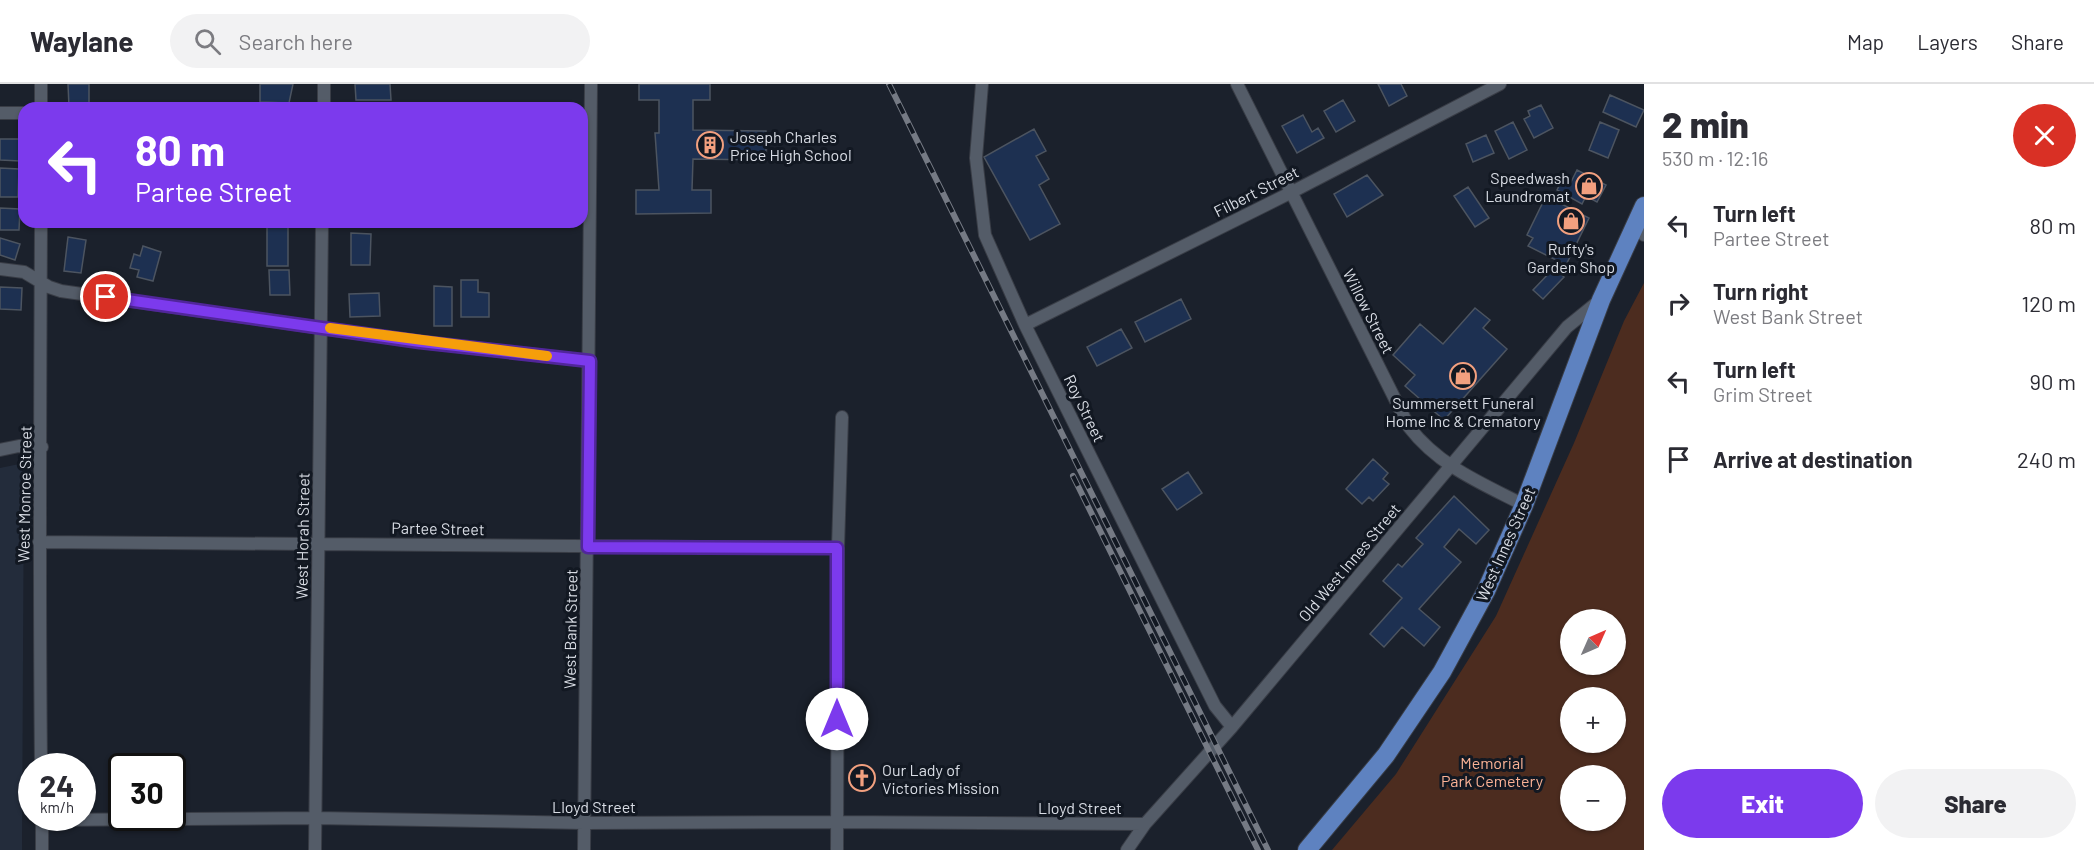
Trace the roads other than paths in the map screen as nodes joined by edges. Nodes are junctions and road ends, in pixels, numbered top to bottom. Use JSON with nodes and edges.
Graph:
{"nodes":[{"id":1,"x":41,"y":84,"type":"edge"},
{"id":2,"x":324,"y":84,"type":"edge"},
{"id":3,"x":591,"y":84,"type":"edge"},
{"id":4,"x":982,"y":84,"type":"edge"},
{"id":5,"x":1237,"y":84,"type":"edge"},
{"id":6,"x":1500,"y":84,"type":"edge"},
{"id":7,"x":42,"y":102,"type":"edge"},
{"id":8,"x":324,"y":102,"type":"edge"},
{"id":9,"x":0,"y":113,"type":"edge"},
{"id":10,"x":18,"y":113,"type":"edge"},
{"id":11,"x":1292,"y":192,"type":"junction"},
{"id":12,"x":1644,"y":206,"type":"edge"},
{"id":13,"x":41,"y":228,"type":"edge"},
{"id":14,"x":322,"y":228,"type":"edge"},
{"id":15,"x":1640,"y":231,"type":"edge"},
{"id":16,"x":0,"y":269,"type":"edge"},
{"id":17,"x":41,"y":282,"type":"junction"},
{"id":18,"x":1601,"y":300,"type":"junction"},
{"id":19,"x":1025,"y":325,"type":"junction"},
{"id":20,"x":321,"y":327,"type":"junction"},
{"id":21,"x":590,"y":361,"type":"junction"},
{"id":22,"x":842,"y":417,"type":"dead end"},
{"id":23,"x":42,"y":447,"type":"junction"},
{"id":24,"x":0,"y":450,"type":"edge"},
{"id":25,"x":1449,"y":467,"type":"junction"},
{"id":26,"x":1524,"y":505,"type":"junction"},
{"id":27,"x":39,"y":542,"type":"junction"},
{"id":28,"x":318,"y":543,"type":"junction"},
{"id":29,"x":588,"y":547,"type":"junction"},
{"id":30,"x":837,"y":548,"type":"junction"},
{"id":31,"x":1232,"y":727,"type":"junction"},
{"id":32,"x":41,"y":753,"type":"edge"},
{"id":33,"x":316,"y":818,"type":"junction"},
{"id":34,"x":96,"y":819,"type":"edge"},
{"id":35,"x":837,"y":822,"type":"junction"},
{"id":36,"x":584,"y":823,"type":"junction"},
{"id":37,"x":1145,"y":824,"type":"junction"},
{"id":38,"x":42,"y":831,"type":"edge"},
{"id":39,"x":42,"y":850,"type":"edge"},
{"id":40,"x":315,"y":850,"type":"edge"},
{"id":41,"x":584,"y":850,"type":"edge"},
{"id":42,"x":837,"y":850,"type":"edge"},
{"id":43,"x":1127,"y":850,"type":"edge"},
{"id":44,"x":1307,"y":850,"type":"edge"}],
"edges":[{"from":1,"to":7,"type":"street"},
{"from":2,"to":8,"type":"street"},
{"from":3,"to":21,"type":"street","name":"West Bank Street"},
{"from":4,"to":19,"type":"street","name":"Roy Street"},
{"from":5,"to":11,"type":"street","name":"Willow Street"},
{"from":6,"to":11,"type":"street","name":"Filbert Street"},
{"from":9,"to":10,"type":"street"},
{"from":11,"to":19,"type":"street","name":"Filbert Street"},
{"from":11,"to":25,"type":"street","name":"Willow Street"},
{"from":12,"to":15,"type":"main road","name":"West Innes Street"},
{"from":13,"to":17,"type":"street","name":"West Monroe Street"},
{"from":14,"to":20,"type":"street","name":"West Horah Street"},
{"from":15,"to":18,"type":"main road","name":"West Innes Street"},
{"from":16,"to":17,"type":"street"},
{"from":17,"to":20,"type":"street"},
{"from":17,"to":23,"type":"street","name":"West Monroe Street"},
{"from":18,"to":25,"type":"street","name":"Old West Innes Street"},
{"from":18,"to":26,"type":"main road","name":"West Innes Street"},
{"from":19,"to":31,"type":"street","name":"Roy Street"},
{"from":20,"to":21,"type":"street"},
{"from":20,"to":28,"type":"street","name":"West Horah Street"},
{"from":21,"to":29,"type":"street","name":"West Bank Street"},
{"from":22,"to":30,"type":"street"},
{"from":23,"to":24,"type":"street"},
{"from":23,"to":27,"type":"street","name":"West Monroe Street"},
{"from":25,"to":26,"type":"street","name":"Willow Street"},
{"from":25,"to":31,"type":"street","name":"Old West Innes Street"},
{"from":26,"to":44,"type":"main road","name":"West Innes Street"},
{"from":27,"to":28,"type":"street","name":"Partee Street"},
{"from":27,"to":32,"type":"street","name":"West Monroe Street"},
{"from":28,"to":29,"type":"street","name":"Partee Street"},
{"from":28,"to":33,"type":"street","name":"West Horah Street"},
{"from":29,"to":30,"type":"street","name":"Partee Street"},
{"from":29,"to":36,"type":"street","name":"West Bank Street"},
{"from":30,"to":35,"type":"street"},
{"from":31,"to":37,"type":"street","name":"Old West Innes Street"},
{"from":33,"to":34,"type":"street","name":"Lloyd Street"},
{"from":33,"to":36,"type":"street","name":"Lloyd Street"},
{"from":33,"to":40,"type":"street","name":"West Horah Street"},
{"from":35,"to":36,"type":"street","name":"Lloyd Street"},
{"from":35,"to":37,"type":"street","name":"Lloyd Street"},
{"from":35,"to":42,"type":"street"},
{"from":36,"to":41,"type":"street","name":"West Bank Street"},
{"from":37,"to":43,"type":"street","name":"Old West Innes Street"},
{"from":38,"to":39,"type":"street"}]}
